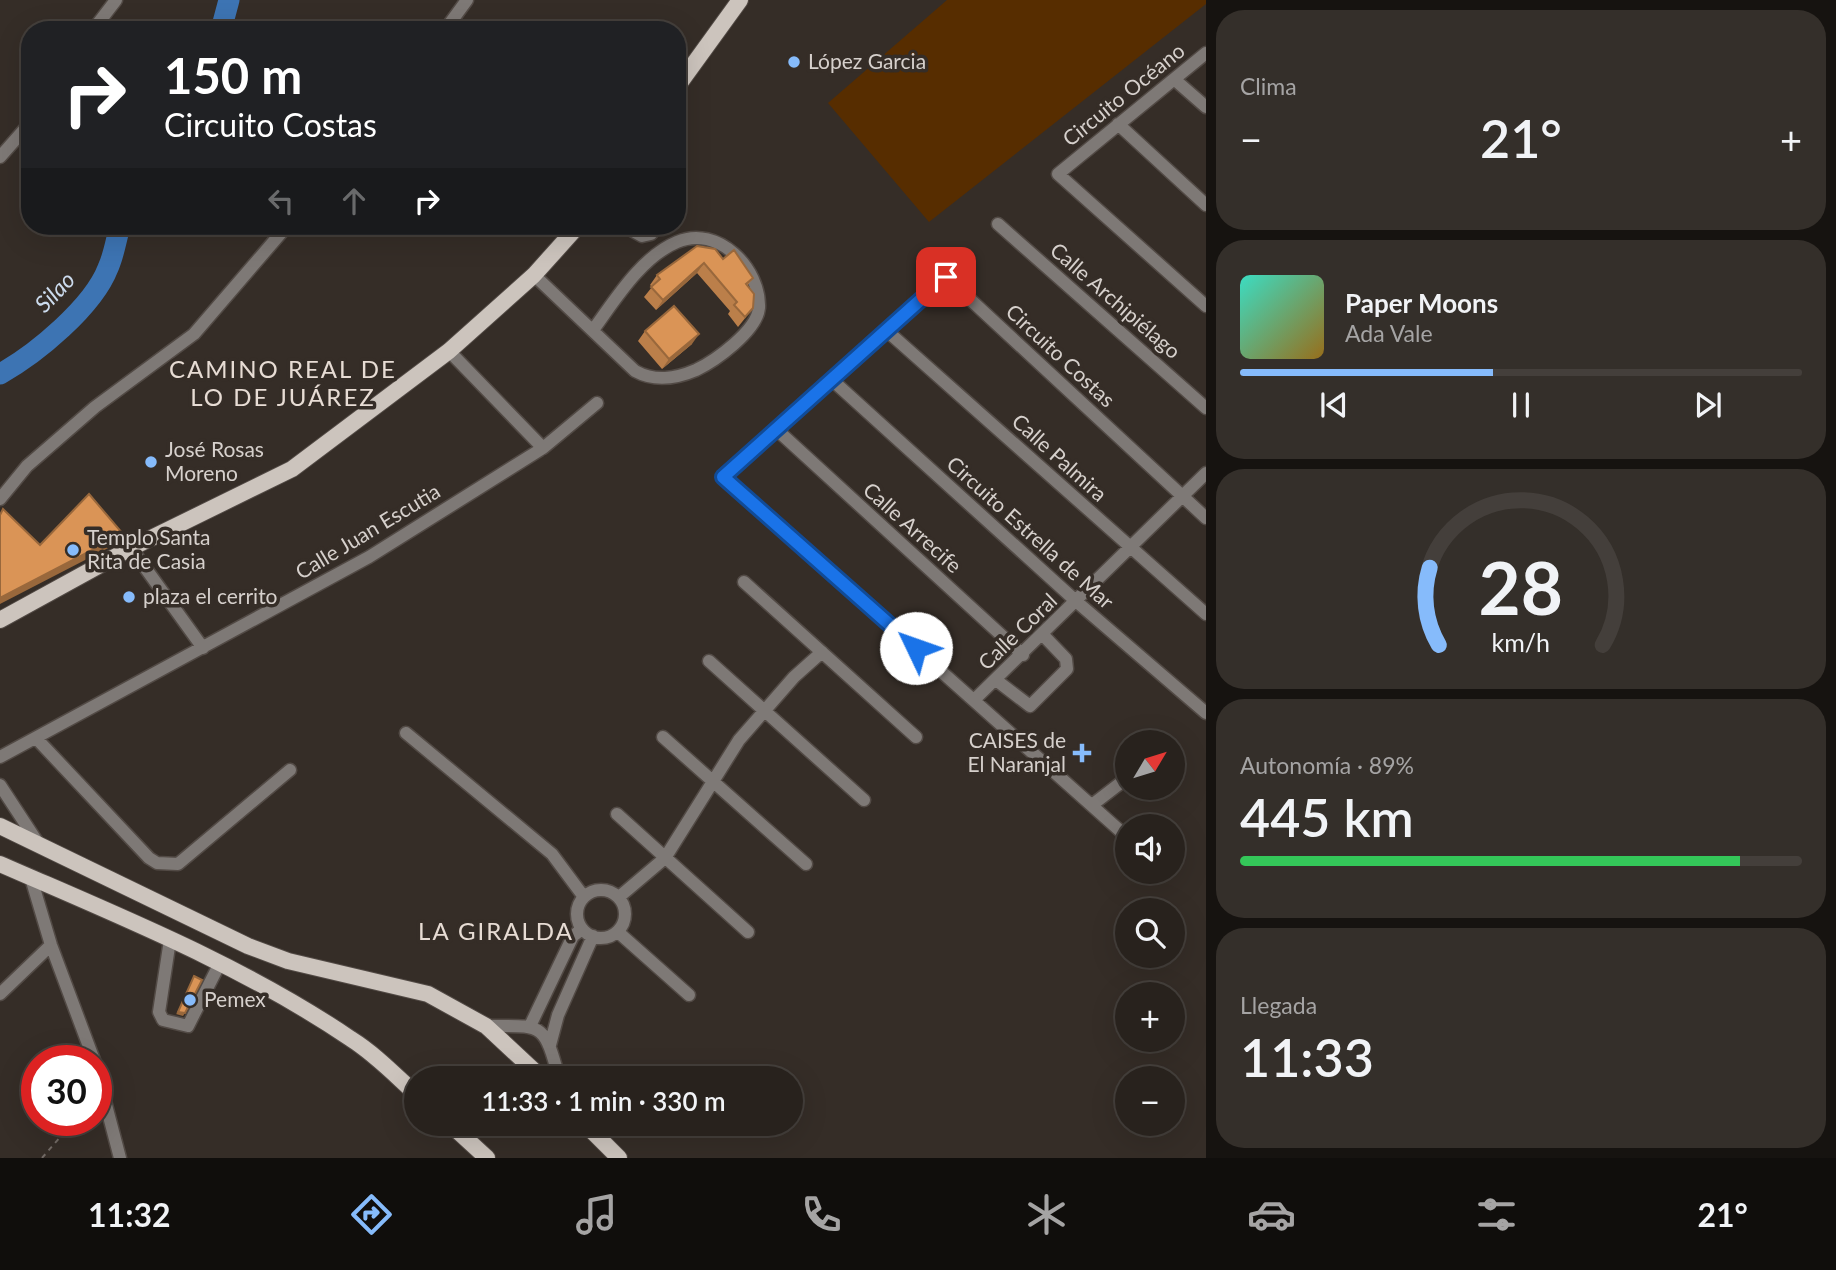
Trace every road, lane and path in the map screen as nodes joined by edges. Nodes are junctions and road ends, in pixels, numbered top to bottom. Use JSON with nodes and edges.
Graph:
{"nodes":[{"id":1,"x":116,"y":0,"type":"edge"},
{"id":2,"x":467,"y":0,"type":"edge"},
{"id":3,"x":740,"y":0,"type":"edge"},
{"id":4,"x":100,"y":21,"type":"edge"},
{"id":5,"x":452,"y":21,"type":"edge"},
{"id":6,"x":1206,"y":53,"type":"edge"},
{"id":7,"x":686,"y":75,"type":"edge"},
{"id":8,"x":1174,"y":79,"type":"junction"},
{"id":9,"x":1206,"y":107,"type":"edge"},
{"id":10,"x":1118,"y":124,"type":"junction"},
{"id":11,"x":21,"y":133,"type":"edge"},
{"id":12,"x":0,"y":157,"type":"edge"},
{"id":13,"x":1206,"y":205,"type":"edge"},
{"id":14,"x":998,"y":224,"type":"dead end"},
{"id":15,"x":279,"y":235,"type":"edge"},
{"id":16,"x":570,"y":235,"type":"edge"},
{"id":17,"x":534,"y":275,"type":"junction"},
{"id":18,"x":1206,"y":306,"type":"edge"},
{"id":19,"x":593,"y":330,"type":"junction"},
{"id":20,"x":886,"y":330,"type":"junction"},
{"id":21,"x":449,"y":351,"type":"junction"},
{"id":22,"x":831,"y":379,"type":"junction"},
{"id":23,"x":597,"y":403,"type":"dead end"},
{"id":24,"x":1206,"y":408,"type":"edge"},
{"id":25,"x":776,"y":429,"type":"junction"},
{"id":26,"x":543,"y":448,"type":"junction"},
{"id":27,"x":1206,"y":474,"type":"edge"},
{"id":28,"x":1182,"y":497,"type":"junction"},
{"id":29,"x":0,"y":499,"type":"edge"},
{"id":30,"x":1206,"y":518,"type":"edge"},
{"id":31,"x":131,"y":548,"type":"junction"},
{"id":32,"x":1131,"y":548,"type":"junction"},
{"id":33,"x":744,"y":582,"type":"dead end"},
{"id":34,"x":1077,"y":602,"type":"junction"},
{"id":35,"x":1206,"y":614,"type":"edge"},
{"id":36,"x":0,"y":620,"type":"edge"},
{"id":37,"x":1043,"y":635,"type":"junction"},
{"id":38,"x":202,"y":648,"type":"junction"},
{"id":39,"x":822,"y":652,"type":"junction"},
{"id":40,"x":1023,"y":655,"type":"junction"},
{"id":41,"x":709,"y":661,"type":"dead end"},
{"id":42,"x":996,"y":680,"type":"junction"},
{"id":43,"x":974,"y":700,"type":"junction"},
{"id":44,"x":764,"y":710,"type":"junction"},
{"id":45,"x":1206,"y":713,"type":"edge"},
{"id":46,"x":406,"y":733,"type":"dead end"},
{"id":47,"x":663,"y":737,"type":"dead end"},
{"id":48,"x":916,"y":737,"type":"dead end"},
{"id":49,"x":36,"y":738,"type":"junction"},
{"id":50,"x":0,"y":757,"type":"edge"},
{"id":51,"x":290,"y":770,"type":"dead end"},
{"id":52,"x":712,"y":780,"type":"junction"},
{"id":53,"x":0,"y":785,"type":"edge"},
{"id":54,"x":1115,"y":787,"type":"edge"},
{"id":55,"x":864,"y":800,"type":"dead end"},
{"id":56,"x":1092,"y":805,"type":"junction"},
{"id":57,"x":617,"y":814,"type":"dead end"},
{"id":58,"x":0,"y":826,"type":"edge"},
{"id":59,"x":1115,"y":826,"type":"edge"},
{"id":60,"x":38,"y":844,"type":"junction"},
{"id":61,"x":665,"y":858,"type":"junction"},
{"id":62,"x":0,"y":864,"type":"edge"},
{"id":63,"x":806,"y":864,"type":"dead end"},
{"id":64,"x":31,"y":878,"type":"junction"},
{"id":65,"x":584,"y":897,"type":"junction"},
{"id":66,"x":618,"y":897,"type":"junction"},
{"id":67,"x":588,"y":932,"type":"junction"},
{"id":68,"x":618,"y":932,"type":"junction"},
{"id":69,"x":748,"y":932,"type":"dead end"},
{"id":70,"x":170,"y":940,"type":"junction"},
{"id":71,"x":51,"y":945,"type":"junction"},
{"id":72,"x":219,"y":965,"type":"junction"},
{"id":73,"x":0,"y":994,"type":"edge"},
{"id":74,"x":689,"y":995,"type":"dead end"},
{"id":75,"x":486,"y":1026,"type":"junction"},
{"id":76,"x":530,"y":1026,"type":"junction"},
{"id":77,"x":88,"y":1045,"type":"edge"},
{"id":78,"x":550,"y":1045,"type":"junction"},
{"id":79,"x":529,"y":1066,"type":"edge"},
{"id":80,"x":556,"y":1066,"type":"edge"},
{"id":81,"x":404,"y":1084,"type":"edge"},
{"id":82,"x":112,"y":1128,"type":"edge"},
{"id":83,"x":61,"y":1136,"type":"edge"},
{"id":84,"x":463,"y":1136,"type":"edge"},
{"id":85,"x":597,"y":1136,"type":"edge"},
{"id":86,"x":42,"y":1158,"type":"edge"},
{"id":87,"x":120,"y":1158,"type":"edge"},
{"id":88,"x":487,"y":1158,"type":"edge"},
{"id":89,"x":620,"y":1158,"type":"edge"}],
"edges":[{"from":1,"to":4,"type":"street"},
{"from":2,"to":5,"type":"street"},
{"from":3,"to":7,"type":"main road"},
{"from":6,"to":8,"type":"street","name":"Circuito Océano"},
{"from":8,"to":9,"type":"street"},
{"from":8,"to":10,"type":"street","name":"Circuito Océano"},
{"from":10,"to":13,"type":"street"},
{"from":10,"to":18,"type":"street","name":"Circuito Océano"},
{"from":11,"to":12,"type":"street"},
{"from":14,"to":24,"type":"street","name":"Calle Archipiélago"},
{"from":15,"to":29,"type":"street"},
{"from":16,"to":17,"type":"main road"},
{"from":17,"to":19,"type":"street"},
{"from":17,"to":21,"type":"main road"},
{"from":19,"to":19,"type":"street"},
{"from":20,"to":22,"type":"street","name":"Circuito Costas"},
{"from":20,"to":28,"type":"street","name":"Circuito Costas"},
{"from":20,"to":32,"type":"street","name":"Calle Palmira"},
{"from":21,"to":26,"type":"street"},
{"from":21,"to":31,"type":"main road"},
{"from":22,"to":25,"type":"street","name":"Circuito Costas"},
{"from":22,"to":34,"type":"street","name":"Circuito Estrella de Mar"},
{"from":23,"to":26,"type":"street","name":"Calle Juan Escutia"},
{"from":25,"to":40,"type":"street","name":"Calle Arrecife"},
{"from":25,"to":43,"type":"street","name":"Circuito Costas"},
{"from":26,"to":38,"type":"street","name":"Calle Juan Escutia"},
{"from":27,"to":28,"type":"street","name":"Calle Coral"},
{"from":28,"to":30,"type":"street"},
{"from":28,"to":32,"type":"street","name":"Calle Coral"},
{"from":31,"to":36,"type":"main road"},
{"from":31,"to":38,"type":"street"},
{"from":32,"to":34,"type":"street","name":"Calle Coral"},
{"from":32,"to":35,"type":"street","name":"Calle Palmira"},
{"from":33,"to":39,"type":"street"},
{"from":34,"to":37,"type":"street","name":"Calle Coral"},
{"from":34,"to":45,"type":"street","name":"Circuito Estrella de Mar"},
{"from":37,"to":40,"type":"street","name":"Calle Coral"},
{"from":37,"to":42,"type":"street"},
{"from":38,"to":49,"type":"street","name":"Calle Juan Escutia"},
{"from":39,"to":44,"type":"street"},
{"from":39,"to":48,"type":"street"},
{"from":40,"to":42,"type":"street","name":"Calle Coral"},
{"from":41,"to":44,"type":"street"},
{"from":42,"to":43,"type":"street","name":"Calle Coral"},
{"from":43,"to":56,"type":"street"},
{"from":44,"to":52,"type":"street"},
{"from":44,"to":55,"type":"street"},
{"from":46,"to":65,"type":"street"},
{"from":47,"to":52,"type":"street"},
{"from":49,"to":50,"type":"street","name":"Calle Juan Escutia"},
{"from":49,"to":51,"type":"street"},
{"from":52,"to":61,"type":"street"},
{"from":52,"to":63,"type":"street"},
{"from":53,"to":60,"type":"street"},
{"from":54,"to":56,"type":"street"},
{"from":56,"to":59,"type":"street"},
{"from":57,"to":61,"type":"street"},
{"from":58,"to":60,"type":"main road"},
{"from":60,"to":75,"type":"main road"},
{"from":61,"to":66,"type":"street"},
{"from":61,"to":69,"type":"street"},
{"from":62,"to":64,"type":"main road"},
{"from":64,"to":70,"type":"main road"},
{"from":64,"to":71,"type":"street"},
{"from":65,"to":66,"type":"street"},
{"from":65,"to":67,"type":"street"},
{"from":66,"to":68,"type":"street"},
{"from":67,"to":68,"type":"street"},
{"from":67,"to":76,"type":"street"},
{"from":67,"to":78,"type":"street"},
{"from":68,"to":74,"type":"street"},
{"from":70,"to":72,"type":"main road"},
{"from":70,"to":72,"type":"street"},
{"from":71,"to":73,"type":"street"},
{"from":71,"to":77,"type":"street"},
{"from":72,"to":81,"type":"main road"},
{"from":75,"to":76,"type":"street"},
{"from":75,"to":79,"type":"main road"},
{"from":76,"to":78,"type":"street"},
{"from":78,"to":80,"type":"street"},
{"from":82,"to":87,"type":"street"},
{"from":83,"to":86,"type":"path"},
{"from":84,"to":88,"type":"main road"},
{"from":85,"to":89,"type":"main road"}]}
